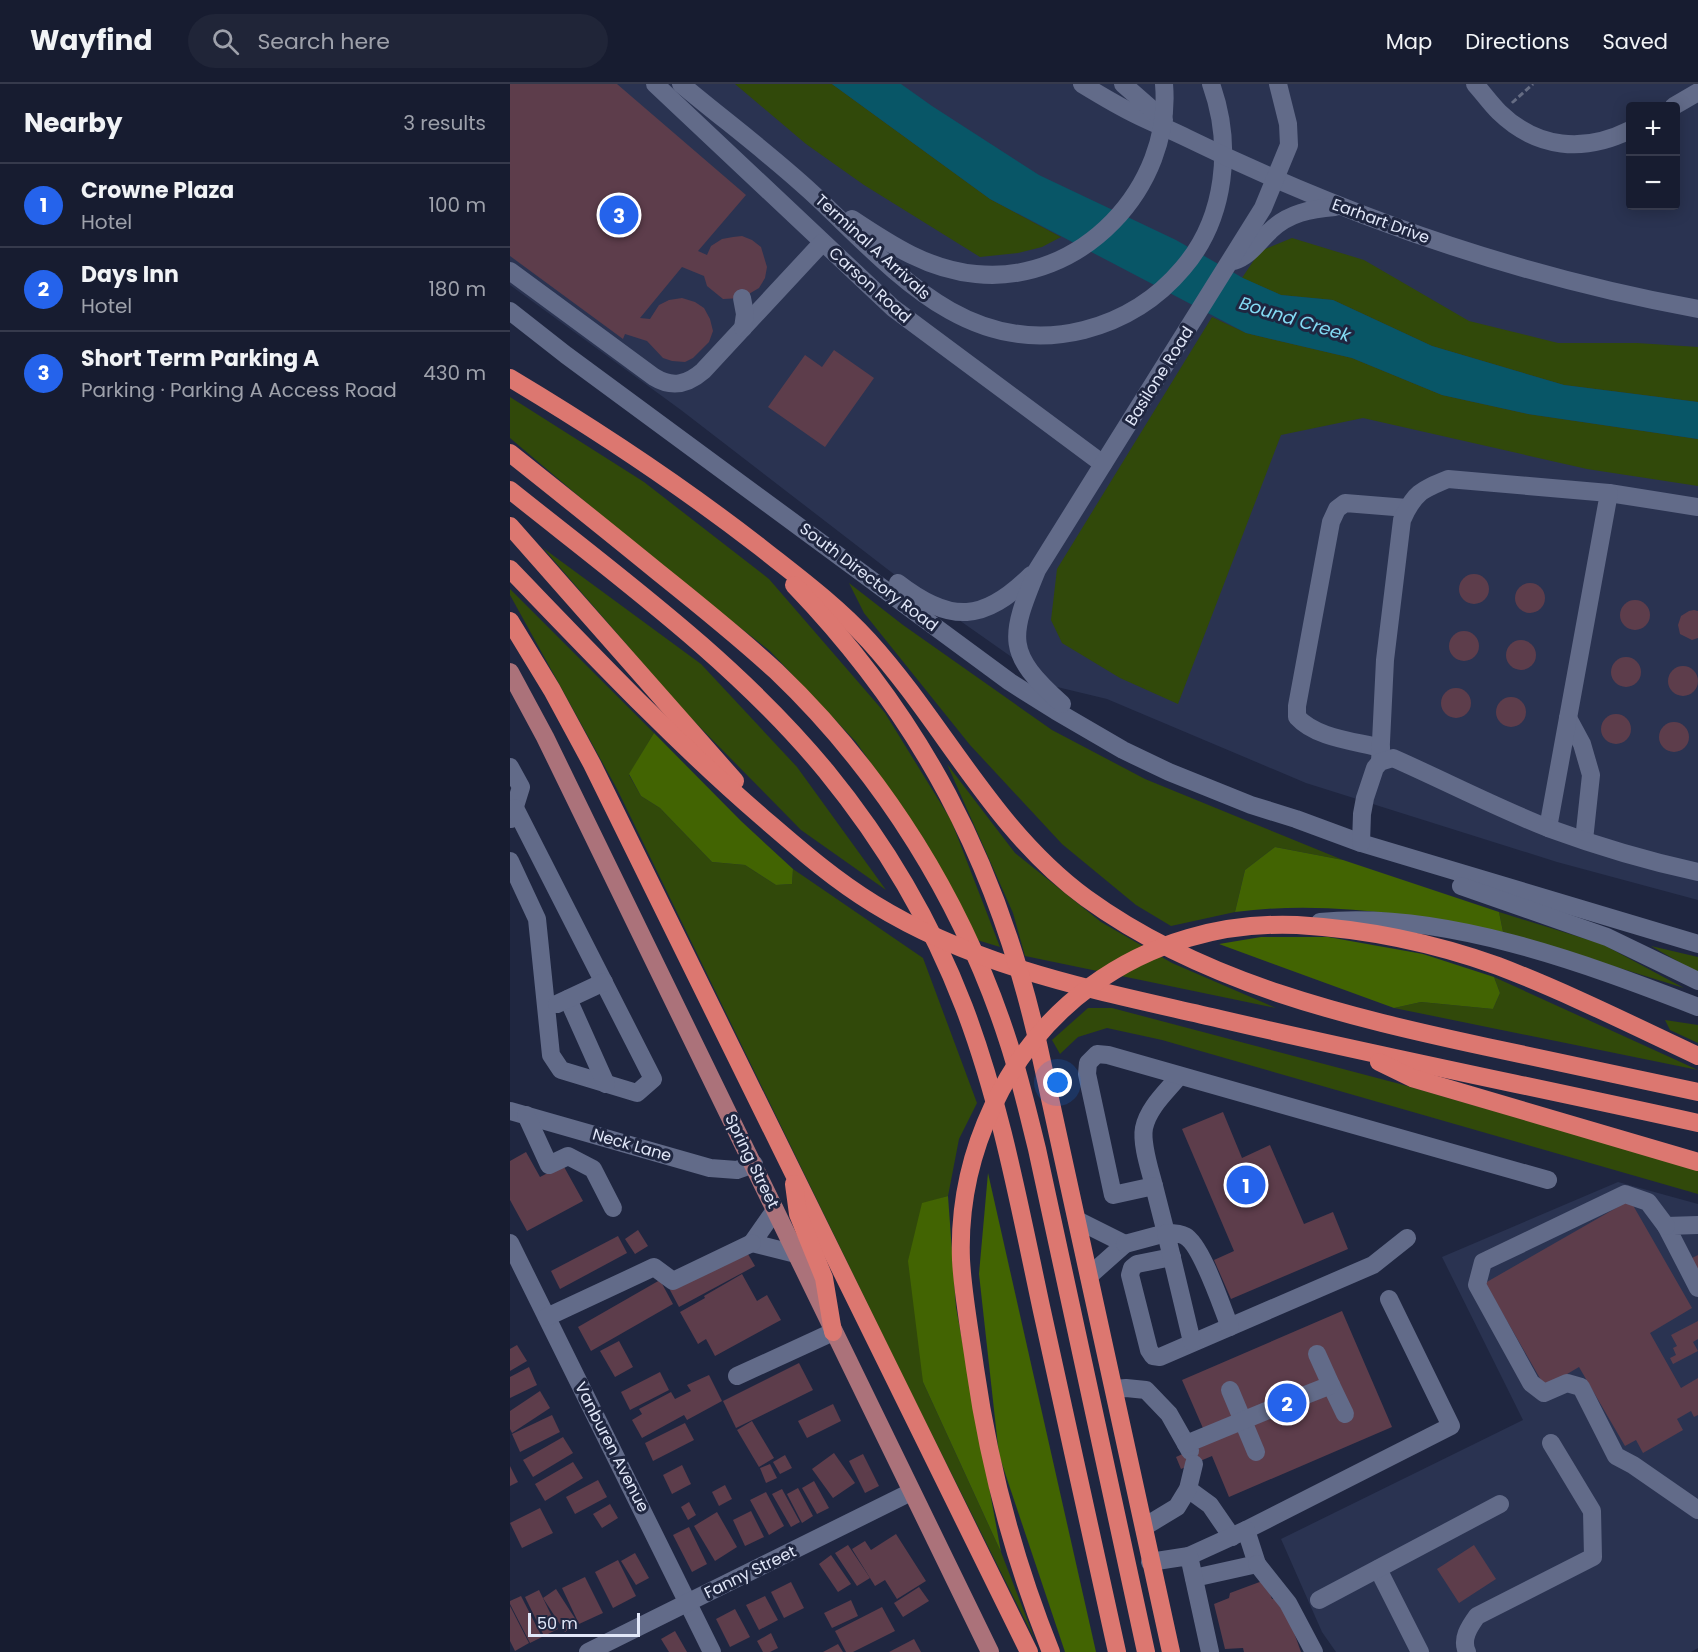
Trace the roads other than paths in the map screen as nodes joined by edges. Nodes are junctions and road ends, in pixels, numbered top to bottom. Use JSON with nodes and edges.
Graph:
{"nodes":[{"id":1,"x":655,"y":84,"type":"edge"},
{"id":2,"x":681,"y":84,"type":"edge"},
{"id":3,"x":1082,"y":84,"type":"edge"},
{"id":4,"x":1123,"y":84,"type":"edge"},
{"id":5,"x":1164,"y":84,"type":"edge"},
{"id":6,"x":1211,"y":84,"type":"edge"},
{"id":7,"x":1278,"y":84,"type":"edge"},
{"id":8,"x":1475,"y":84,"type":"edge"},
{"id":9,"x":1698,"y":92,"type":"edge"},
{"id":10,"x":1680,"y":102,"type":"edge"},
{"id":11,"x":1626,"y":132,"type":"edge"},
{"id":12,"x":1184,"y":136,"type":"junction"},
{"id":13,"x":1275,"y":180,"type":"junction"},
{"id":14,"x":808,"y":189,"type":"junction"},
{"id":15,"x":1339,"y":206,"type":"junction"},
{"id":16,"x":822,"y":243,"type":"junction"},
{"id":17,"x":1230,"y":263,"type":"junction"},
{"id":18,"x":510,"y":271,"type":"edge"},
{"id":19,"x":742,"y":298,"type":"dead end"},
{"id":20,"x":1698,"y":309,"type":"edge"},
{"id":21,"x":510,"y":311,"type":"edge"},
{"id":22,"x":742,"y":328,"type":"junction"},
{"id":23,"x":512,"y":379,"type":"edge"},
{"id":24,"x":510,"y":453,"type":"edge"},
{"id":25,"x":1103,"y":464,"type":"junction"},
{"id":26,"x":510,"y":490,"type":"edge"},
{"id":27,"x":1609,"y":493,"type":"junction"},
{"id":28,"x":702,"y":502,"type":"junction"},
{"id":29,"x":1698,"y":507,"type":"edge"},
{"id":30,"x":1407,"y":508,"type":"junction"},
{"id":31,"x":510,"y":526,"type":"edge"},
{"id":32,"x":826,"y":545,"type":"junction"},
{"id":33,"x":510,"y":570,"type":"edge"},
{"id":34,"x":1037,"y":570,"type":"junction"},
{"id":35,"x":510,"y":621,"type":"edge"},
{"id":36,"x":510,"y":672,"type":"edge"},
{"id":37,"x":1568,"y":718,"type":"junction"},
{"id":38,"x":1100,"y":737,"type":"junction"},
{"id":39,"x":1381,"y":755,"type":"junction"},
{"id":40,"x":510,"y":767,"type":"edge"},
{"id":41,"x":1251,"y":806,"type":"junction"},
{"id":42,"x":512,"y":816,"type":"edge"},
{"id":43,"x":1548,"y":828,"type":"junction"},
{"id":44,"x":784,"y":836,"type":"junction"},
{"id":45,"x":1584,"y":840,"type":"junction"},
{"id":46,"x":1362,"y":843,"type":"junction"},
{"id":47,"x":510,"y":861,"type":"edge"},
{"id":48,"x":1698,"y":872,"type":"edge"},
{"id":49,"x":1287,"y":925,"type":"junction"},
{"id":50,"x":1698,"y":944,"type":"edge"},
{"id":51,"x":1698,"y":981,"type":"edge"},
{"id":52,"x":604,"y":982,"type":"junction"},
{"id":53,"x":568,"y":999,"type":"junction"},
{"id":54,"x":1698,"y":1007,"type":"edge"},
{"id":55,"x":546,"y":1009,"type":"junction"},
{"id":56,"x":1353,"y":1050,"type":"junction"},
{"id":57,"x":1698,"y":1056,"type":"edge"},
{"id":58,"x":1177,"y":1075,"type":"junction"},
{"id":59,"x":606,"y":1084,"type":"junction"},
{"id":60,"x":1698,"y":1092,"type":"edge"},
{"id":61,"x":518,"y":1113,"type":"edge"},
{"id":62,"x":1698,"y":1123,"type":"edge"},
{"id":63,"x":1698,"y":1162,"type":"edge"},
{"id":64,"x":754,"y":1164,"type":"junction"},
{"id":65,"x":792,"y":1170,"type":"junction"},
{"id":66,"x":1548,"y":1180,"type":"dead end"},
{"id":67,"x":1154,"y":1185,"type":"junction"},
{"id":68,"x":613,"y":1208,"type":"dead end"},
{"id":69,"x":776,"y":1210,"type":"junction"},
{"id":70,"x":1077,"y":1220,"type":"junction"},
{"id":71,"x":1698,"y":1225,"type":"edge"},
{"id":72,"x":1666,"y":1226,"type":"junction"},
{"id":73,"x":1166,"y":1233,"type":"junction"},
{"id":74,"x":1407,"y":1238,"type":"dead end"},
{"id":75,"x":510,"y":1243,"type":"edge"},
{"id":76,"x":752,"y":1243,"type":"junction"},
{"id":77,"x":1125,"y":1244,"type":"junction"},
{"id":78,"x":796,"y":1254,"type":"junction"},
{"id":79,"x":1172,"y":1257,"type":"junction"},
{"id":80,"x":1089,"y":1276,"type":"junction"},
{"id":81,"x":1698,"y":1288,"type":"edge"},
{"id":82,"x":1389,"y":1299,"type":"dead end"},
{"id":83,"x":547,"y":1317,"type":"junction"},
{"id":84,"x":1230,"y":1327,"type":"junction"},
{"id":85,"x":833,"y":1332,"type":"junction"},
{"id":86,"x":1192,"y":1342,"type":"junction"},
{"id":87,"x":1317,"y":1354,"type":"dead end"},
{"id":88,"x":737,"y":1376,"type":"dead end"},
{"id":89,"x":1330,"y":1385,"type":"junction"},
{"id":90,"x":1114,"y":1389,"type":"junction"},
{"id":91,"x":1230,"y":1390,"type":"dead end"},
{"id":92,"x":1303,"y":1396,"type":"tunnel mouth"},
{"id":93,"x":1266,"y":1411,"type":"tunnel mouth"},
{"id":94,"x":1345,"y":1414,"type":"dead end"},
{"id":95,"x":1242,"y":1421,"type":"junction"},
{"id":96,"x":1551,"y":1443,"type":"dead end"},
{"id":97,"x":1256,"y":1452,"type":"dead end"},
{"id":98,"x":1190,"y":1453,"type":"junction"},
{"id":99,"x":1188,"y":1490,"type":"junction"},
{"id":100,"x":911,"y":1492,"type":"junction"},
{"id":101,"x":1500,"y":1504,"type":"dead end"},
{"id":102,"x":1698,"y":1510,"type":"edge"},
{"id":103,"x":1144,"y":1527,"type":"junction"},
{"id":104,"x":1239,"y":1533,"type":"junction"},
{"id":105,"x":1189,"y":1556,"type":"junction"},
{"id":106,"x":1150,"y":1562,"type":"junction"},
{"id":107,"x":1257,"y":1564,"type":"junction"},
{"id":108,"x":1378,"y":1569,"type":"junction"},
{"id":109,"x":1194,"y":1578,"type":"junction"},
{"id":110,"x":1319,"y":1600,"type":"dead end"},
{"id":111,"x":689,"y":1602,"type":"junction"},
{"id":112,"x":588,"y":1652,"type":"edge"},
{"id":113,"x":712,"y":1652,"type":"edge"},
{"id":114,"x":990,"y":1652,"type":"edge"},
{"id":115,"x":1029,"y":1652,"type":"edge"},
{"id":116,"x":1051,"y":1652,"type":"edge"},
{"id":117,"x":1117,"y":1652,"type":"edge"},
{"id":118,"x":1146,"y":1652,"type":"edge"},
{"id":119,"x":1171,"y":1652,"type":"edge"},
{"id":120,"x":1210,"y":1652,"type":"edge"},
{"id":121,"x":1314,"y":1652,"type":"edge"},
{"id":122,"x":1420,"y":1652,"type":"edge"},
{"id":123,"x":1467,"y":1652,"type":"edge"}],
"edges":[{"from":1,"to":16,"type":"street","name":"Carson Road"},
{"from":2,"to":14,"type":"street"},
{"from":3,"to":12,"type":"street","name":"Earhart Drive"},
{"from":4,"to":12,"type":"street"},
{"from":5,"to":14,"type":"street"},
{"from":6,"to":14,"type":"street","name":"Terminal A Arrivals"},
{"from":7,"to":13,"type":"street","name":"Basilone Road"},
{"from":8,"to":11,"type":"street"},
{"from":9,"to":10,"type":"street"},
{"from":12,"to":13,"type":"street","name":"Earhart Drive"},
{"from":13,"to":15,"type":"street","name":"Earhart Drive"},
{"from":13,"to":17,"type":"street","name":"Basilone Road"},
{"from":15,"to":17,"type":"street"},
{"from":15,"to":20,"type":"street","name":"Earhart Drive"},
{"from":16,"to":22,"type":"street"},
{"from":16,"to":25,"type":"street","name":"Carson Road"},
{"from":17,"to":25,"type":"street","name":"Basilone Road"},
{"from":18,"to":22,"type":"street"},
{"from":19,"to":22,"type":"street"},
{"from":21,"to":32,"type":"street","name":"South Directory Road"},
{"from":23,"to":28,"type":"highway"},
{"from":24,"to":118,"type":"highway"},
{"from":25,"to":34,"type":"street","name":"Basilone Road"},
{"from":26,"to":117,"type":"highway"},
{"from":27,"to":29,"type":"street"},
{"from":27,"to":30,"type":"street"},
{"from":27,"to":37,"type":"street"},
{"from":28,"to":60,"type":"highway"},
{"from":28,"to":70,"type":"highway"},
{"from":30,"to":39,"type":"street"},
{"from":30,"to":39,"type":"street"},
{"from":31,"to":44,"type":"highway"},
{"from":32,"to":34,"type":"street"},
{"from":32,"to":38,"type":"street","name":"South Directory Road"},
{"from":33,"to":44,"type":"highway"},
{"from":34,"to":38,"type":"street"},
{"from":35,"to":65,"type":"highway"},
{"from":36,"to":64,"type":"main road","name":"Spring Street"},
{"from":37,"to":43,"type":"street"},
{"from":37,"to":45,"type":"street"},
{"from":38,"to":41,"type":"street","name":"South Directory Road"},
{"from":39,"to":43,"type":"street"},
{"from":39,"to":46,"type":"street"},
{"from":40,"to":42,"type":"street"},
{"from":41,"to":46,"type":"street"},
{"from":41,"to":51,"type":"street"},
{"from":42,"to":52,"type":"street"},
{"from":43,"to":45,"type":"street"},
{"from":44,"to":56,"type":"highway"},
{"from":45,"to":48,"type":"street"},
{"from":46,"to":50,"type":"street"},
{"from":47,"to":55,"type":"street"},
{"from":49,"to":54,"type":"street"},
{"from":49,"to":57,"type":"highway"},
{"from":49,"to":116,"type":"highway"},
{"from":52,"to":53,"type":"street"},
{"from":52,"to":59,"type":"street"},
{"from":53,"to":55,"type":"street"},
{"from":53,"to":59,"type":"street"},
{"from":55,"to":59,"type":"street"},
{"from":56,"to":62,"type":"highway"},
{"from":56,"to":63,"type":"highway"},
{"from":58,"to":66,"type":"street"},
{"from":58,"to":67,"type":"street"},
{"from":58,"to":67,"type":"street"},
{"from":61,"to":64,"type":"street","name":"Neck Lane"},
{"from":61,"to":68,"type":"street"},
{"from":64,"to":69,"type":"main road","name":"Spring Street"},
{"from":65,"to":85,"type":"highway"},
{"from":65,"to":115,"type":"highway"},
{"from":67,"to":73,"type":"street"},
{"from":69,"to":76,"type":"street"},
{"from":69,"to":78,"type":"main road","name":"Spring Street"},
{"from":70,"to":77,"type":"street"},
{"from":70,"to":80,"type":"highway"},
{"from":71,"to":72,"type":"street"},
{"from":72,"to":81,"type":"street"},
{"from":72,"to":102,"type":"street"},
{"from":73,"to":77,"type":"street"},
{"from":73,"to":79,"type":"street"},
{"from":73,"to":84,"type":"street"},
{"from":74,"to":84,"type":"street"},
{"from":75,"to":83,"type":"street","name":"Vanburen Avenue"},
{"from":76,"to":78,"type":"street"},
{"from":76,"to":83,"type":"street"},
{"from":77,"to":80,"type":"street"},
{"from":78,"to":85,"type":"main road","name":"Spring Street"},
{"from":79,"to":86,"type":"street"},
{"from":79,"to":86,"type":"street"},
{"from":80,"to":90,"type":"highway"},
{"from":82,"to":104,"type":"street"},
{"from":83,"to":111,"type":"street","name":"Vanburen Avenue"},
{"from":84,"to":86,"type":"street"},
{"from":85,"to":88,"type":"street"},
{"from":85,"to":100,"type":"main road","name":"Spring Street"},
{"from":87,"to":89,"type":"street"},
{"from":89,"to":92,"type":"street"},
{"from":89,"to":94,"type":"street"},
{"from":90,"to":98,"type":"street"},
{"from":90,"to":103,"type":"highway"},
{"from":91,"to":95,"type":"street"},
{"from":93,"to":95,"type":"street"},
{"from":95,"to":97,"type":"street"},
{"from":95,"to":98,"type":"street"},
{"from":96,"to":123,"type":"street"},
{"from":98,"to":99,"type":"street"},
{"from":99,"to":103,"type":"street"},
{"from":99,"to":104,"type":"street"},
{"from":100,"to":111,"type":"street","name":"Fanny Street"},
{"from":100,"to":114,"type":"main road","name":"Spring Street"},
{"from":101,"to":108,"type":"street"},
{"from":103,"to":106,"type":"highway"},
{"from":104,"to":105,"type":"street"},
{"from":104,"to":107,"type":"street"},
{"from":105,"to":106,"type":"street"},
{"from":105,"to":109,"type":"street"},
{"from":106,"to":119,"type":"highway"},
{"from":107,"to":109,"type":"street"},
{"from":107,"to":121,"type":"street"},
{"from":108,"to":110,"type":"street"},
{"from":108,"to":122,"type":"street"},
{"from":109,"to":120,"type":"street"},
{"from":111,"to":112,"type":"street","name":"Fanny Street"},
{"from":111,"to":113,"type":"street","name":"Vanburen Avenue"}]}
